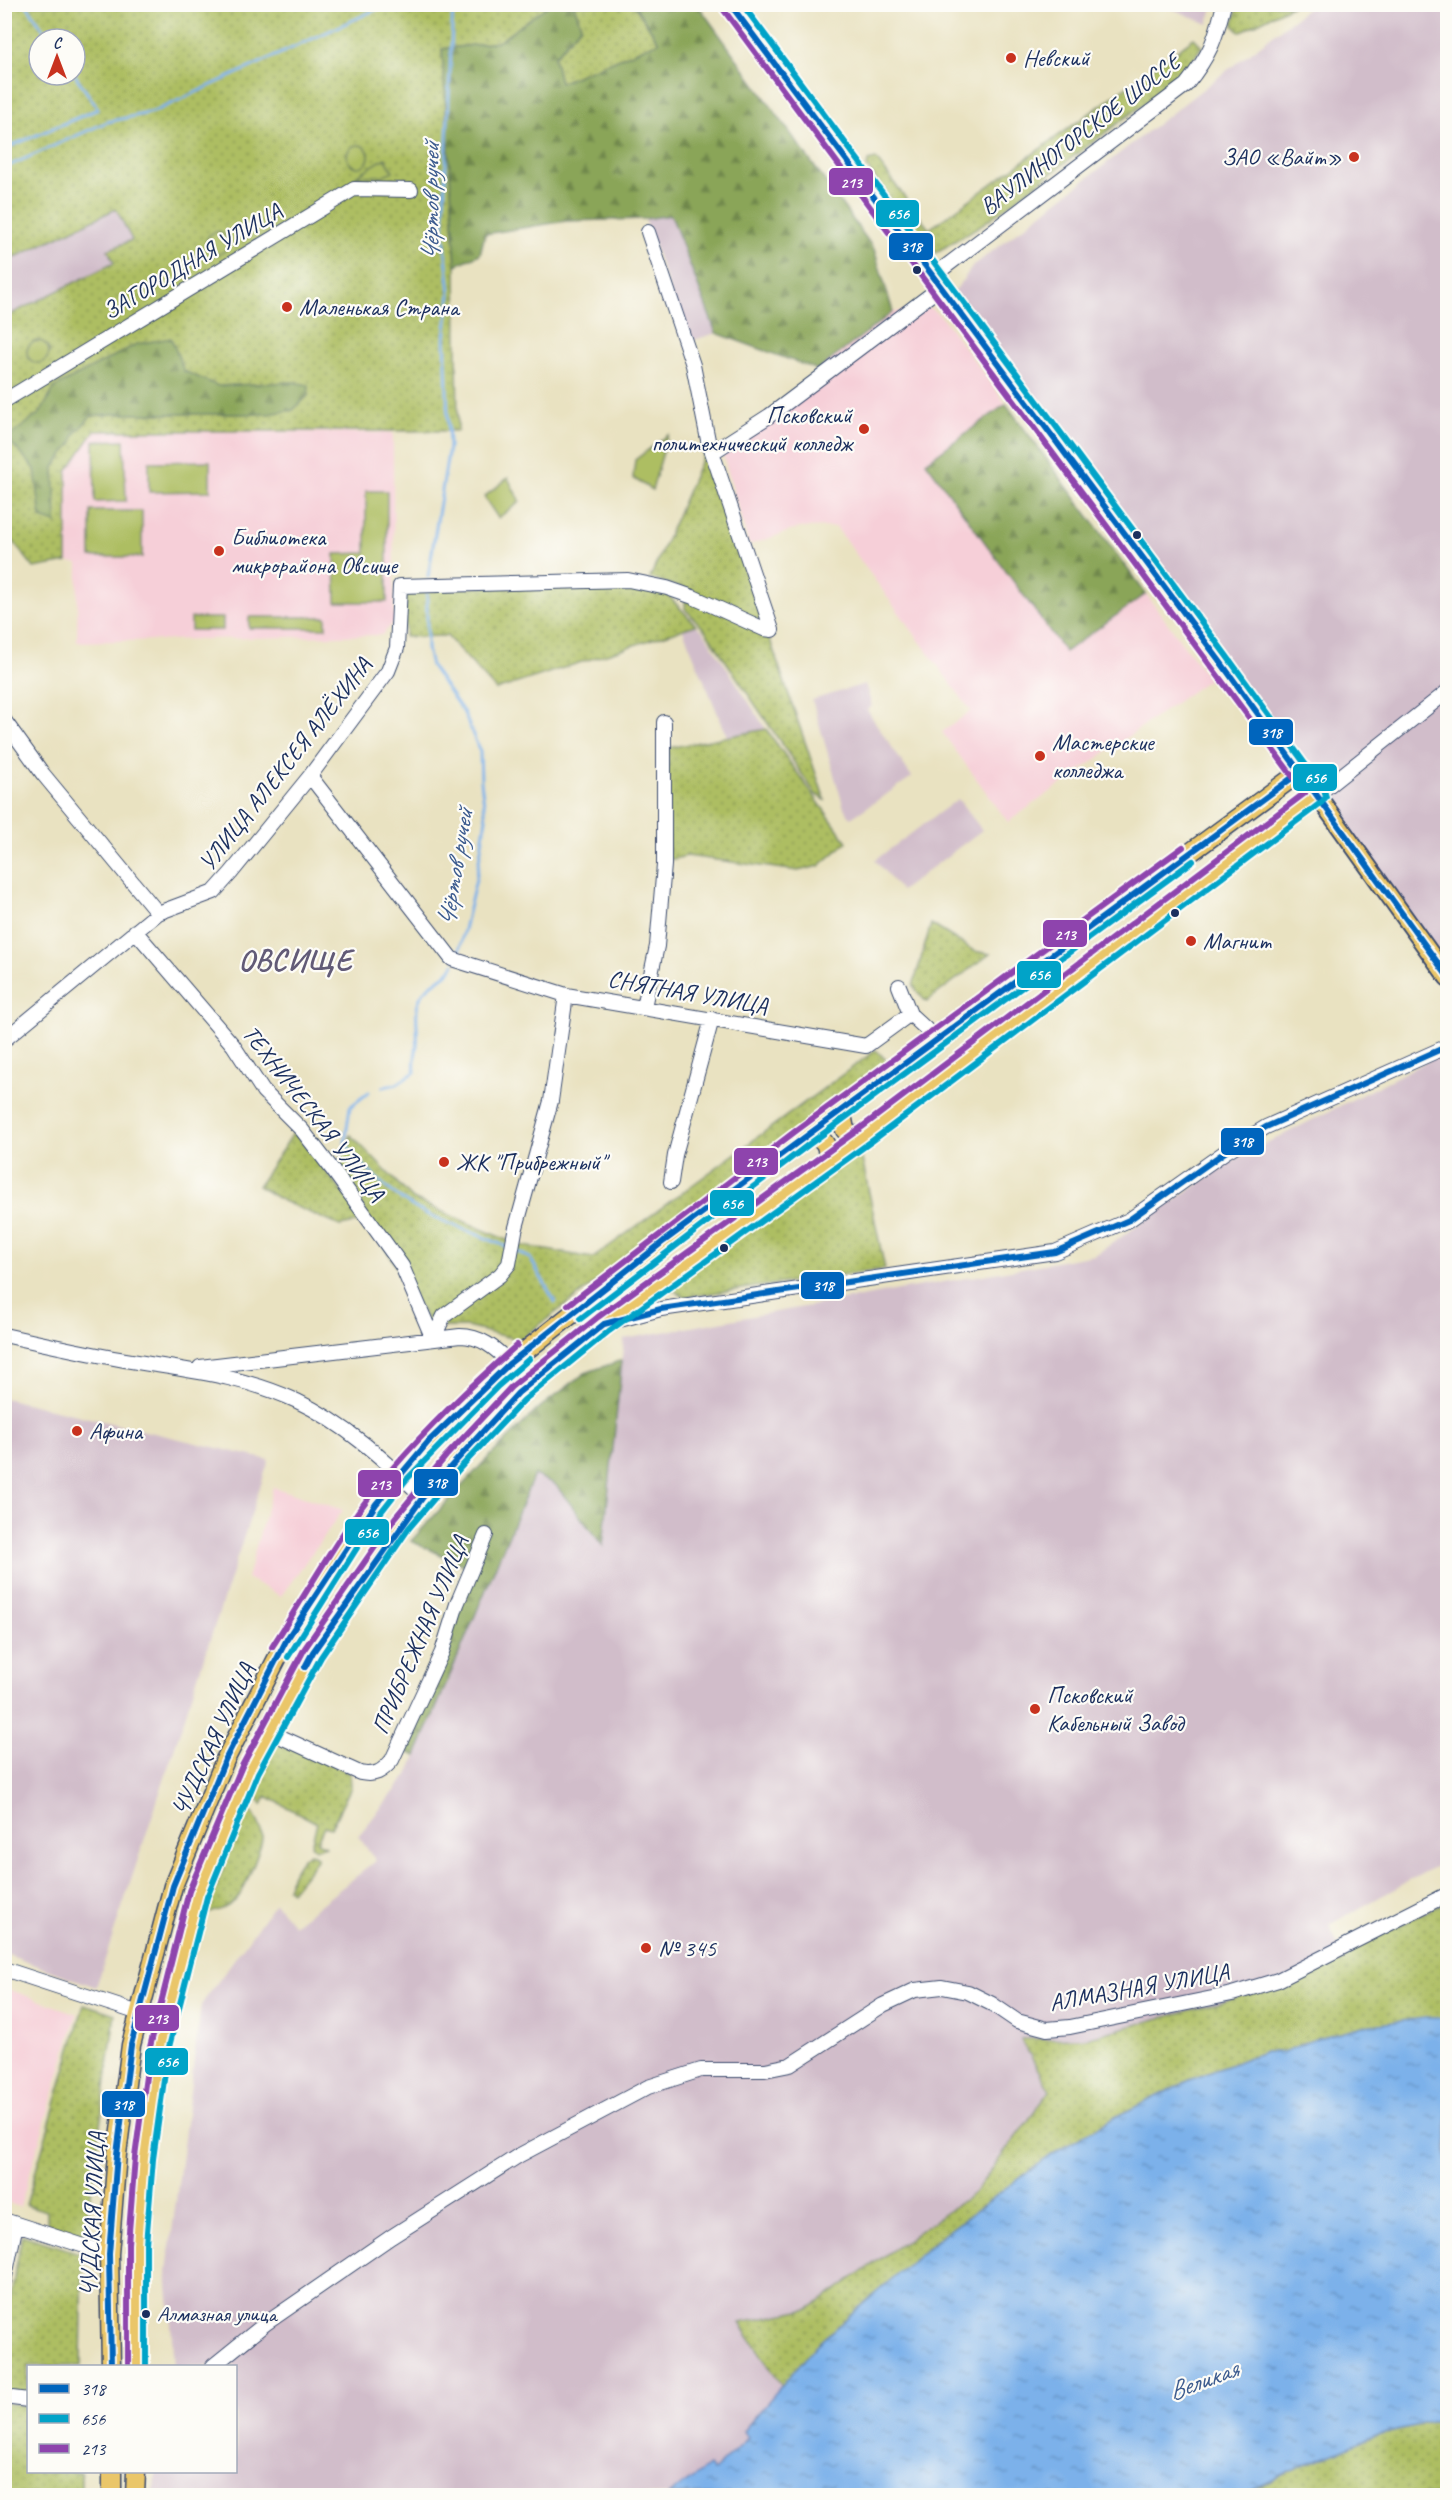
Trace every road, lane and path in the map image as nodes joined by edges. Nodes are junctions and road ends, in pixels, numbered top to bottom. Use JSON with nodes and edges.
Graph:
{"nodes":[{"id":1,"x":730,"y":4,"type":"edge"},
{"id":2,"x":1224,"y":4,"type":"edge"},
{"id":3,"x":411,"y":190,"type":"dead end"},
{"id":4,"x":648,"y":232,"type":"dead end"},
{"id":5,"x":937,"y":281,"type":"junction"},
{"id":6,"x":4,"y":401,"type":"edge"},
{"id":7,"x":713,"y":452,"type":"junction"},
{"id":8,"x":1448,"y":691,"type":"edge"},
{"id":9,"x":4,"y":720,"type":"edge"},
{"id":10,"x":664,"y":722,"type":"dead end"},
{"id":11,"x":1300,"y":772,"type":"junction"},
{"id":12,"x":310,"y":776,"type":"junction"},
{"id":13,"x":1317,"y":795,"type":"junction"},
{"id":14,"x":159,"y":912,"type":"junction"},
{"id":15,"x":135,"y":931,"type":"junction"},
{"id":16,"x":1448,"y":978,"type":"edge"},
{"id":17,"x":899,"y":986,"type":"dead end"},
{"id":18,"x":566,"y":994,"type":"junction"},
{"id":19,"x":644,"y":1007,"type":"junction"},
{"id":20,"x":910,"y":1014,"type":"junction"},
{"id":21,"x":712,"y":1019,"type":"junction"},
{"id":22,"x":4,"y":1040,"type":"edge"},
{"id":23,"x":935,"y":1041,"type":"junction"},
{"id":24,"x":1448,"y":1047,"type":"edge"},
{"id":25,"x":841,"y":1109,"type":"junction"},
{"id":26,"x":807,"y":1134,"type":"junction"},
{"id":27,"x":867,"y":1134,"type":"junction"},
{"id":28,"x":826,"y":1163,"type":"junction"},
{"id":29,"x":671,"y":1182,"type":"dead end"},
{"id":30,"x":604,"y":1324,"type":"junction"},
{"id":31,"x":4,"y":1335,"type":"edge"},
{"id":32,"x":434,"y":1339,"type":"junction"},
{"id":33,"x":510,"y":1363,"type":"junction"},
{"id":34,"x":183,"y":1369,"type":"junction"},
{"id":35,"x":399,"y":1474,"type":"junction"},
{"id":36,"x":423,"y":1497,"type":"junction"},
{"id":37,"x":486,"y":1535,"type":"dead end"},
{"id":38,"x":270,"y":1732,"type":"junction"},
{"id":39,"x":1448,"y":1894,"type":"edge"},
{"id":40,"x":4,"y":1969,"type":"edge"},
{"id":41,"x":139,"y":2013,"type":"junction"},
{"id":42,"x":125,"y":2088,"type":"junction"},
{"id":43,"x":153,"y":2092,"type":"junction"},
{"id":44,"x":117,"y":2154,"type":"junction"},
{"id":45,"x":144,"y":2158,"type":"junction"},
{"id":46,"x":10,"y":2222,"type":"edge"},
{"id":47,"x":109,"y":2254,"type":"junction"},
{"id":48,"x":4,"y":2281,"type":"edge"},
{"id":49,"x":111,"y":2365,"type":"edge"},
{"id":50,"x":137,"y":2365,"type":"edge"},
{"id":51,"x":215,"y":2365,"type":"edge"},
{"id":52,"x":4,"y":2397,"type":"edge"},
{"id":53,"x":27,"y":2400,"type":"edge"},
{"id":54,"x":112,"y":2473,"type":"edge"},
{"id":55,"x":136,"y":2473,"type":"edge"},
{"id":56,"x":112,"y":2496,"type":"edge"},
{"id":57,"x":135,"y":2496,"type":"edge"}],
"edges":[{"from":1,"to":5,"type":"highway"},
{"from":2,"to":5,"type":"street","name":"ВАУЛИНОГОРСКОЕ ШОССЕ"},
{"from":3,"to":6,"type":"street","name":"ЗАГОРОДНАЯ УЛИЦА"},
{"from":4,"to":7,"type":"street"},
{"from":5,"to":7,"type":"street","name":"ВАУЛИНОГОРСКОЕ ШОССЕ"},
{"from":5,"to":11,"type":"highway"},
{"from":7,"to":12,"type":"street","name":"УЛИЦА АЛЕКСЕЯ АЛЁХИНА"},
{"from":8,"to":13,"type":"street"},
{"from":9,"to":14,"type":"street"},
{"from":10,"to":19,"type":"street"},
{"from":11,"to":13,"type":"highway"},
{"from":11,"to":23,"type":"highway","name":"ЧУДСКАЯ УЛИЦА"},
{"from":12,"to":14,"type":"street","name":"УЛИЦА АЛЕКСЕЯ АЛЁХИНА"},
{"from":12,"to":18,"type":"street","name":"СНЯТНАЯ УЛИЦА"},
{"from":13,"to":16,"type":"main road"},
{"from":13,"to":27,"type":"highway","name":"ЧУДСКАЯ УЛИЦА"},
{"from":14,"to":15,"type":"street","name":"УЛИЦА АЛЕКСЕЯ АЛЁХИНА"},
{"from":15,"to":22,"type":"street","name":"УЛИЦА АЛЕКСЕЯ АЛЁХИНА"},
{"from":15,"to":32,"type":"street","name":"ТЕХНИЧЕСКАЯ УЛИЦА"},
{"from":17,"to":20,"type":"street"},
{"from":18,"to":19,"type":"street","name":"СНЯТНАЯ УЛИЦА"},
{"from":18,"to":32,"type":"street"},
{"from":19,"to":21,"type":"street","name":"СНЯТНАЯ УЛИЦА"},
{"from":20,"to":21,"type":"street","name":"СНЯТНАЯ УЛИЦА"},
{"from":20,"to":23,"type":"street"},
{"from":21,"to":29,"type":"street"},
{"from":23,"to":25,"type":"highway","name":"ЧУДСКАЯ УЛИЦА"},
{"from":24,"to":30,"type":"street"},
{"from":25,"to":26,"type":"highway","name":"ЧУДСКАЯ УЛИЦА"},
{"from":25,"to":27,"type":"highway"},
{"from":26,"to":28,"type":"highway"},
{"from":26,"to":33,"type":"highway","name":"ЧУДСКАЯ УЛИЦА"},
{"from":27,"to":28,"type":"highway","name":"ЧУДСКАЯ УЛИЦА"},
{"from":28,"to":30,"type":"highway","name":"ЧУДСКАЯ УЛИЦА"},
{"from":30,"to":36,"type":"highway","name":"ЧУДСКАЯ УЛИЦА"},
{"from":31,"to":34,"type":"street"},
{"from":32,"to":33,"type":"street"},
{"from":32,"to":34,"type":"street"},
{"from":33,"to":35,"type":"highway","name":"ЧУДСКАЯ УЛИЦА"},
{"from":34,"to":35,"type":"street"},
{"from":35,"to":36,"type":"street"},
{"from":35,"to":41,"type":"highway","name":"ЧУДСКАЯ УЛИЦА"},
{"from":36,"to":38,"type":"highway","name":"ЧУДСКАЯ УЛИЦА"},
{"from":37,"to":38,"type":"street","name":"ПРИБРЕЖНАЯ УЛИЦА"},
{"from":38,"to":43,"type":"highway","name":"ЧУДСКАЯ УЛИЦА"},
{"from":39,"to":51,"type":"street","name":"АЛМАЗНАЯ УЛИЦА"},
{"from":40,"to":41,"type":"street"},
{"from":41,"to":42,"type":"highway","name":"ЧУДСКАЯ УЛИЦА"},
{"from":42,"to":43,"type":"highway"},
{"from":42,"to":44,"type":"highway","name":"ЧУДСКАЯ УЛИЦА"},
{"from":43,"to":45,"type":"highway","name":"ЧУДСКАЯ УЛИЦА"},
{"from":44,"to":45,"type":"highway"},
{"from":44,"to":47,"type":"highway","name":"ЧУДСКАЯ УЛИЦА"},
{"from":45,"to":50,"type":"highway","name":"ЧУДСКАЯ УЛИЦА"},
{"from":46,"to":47,"type":"street"},
{"from":46,"to":48,"type":"street"},
{"from":47,"to":49,"type":"highway","name":"ЧУДСКАЯ УЛИЦА"},
{"from":52,"to":53,"type":"street"},
{"from":54,"to":56,"type":"highway"},
{"from":55,"to":57,"type":"highway"}]}
